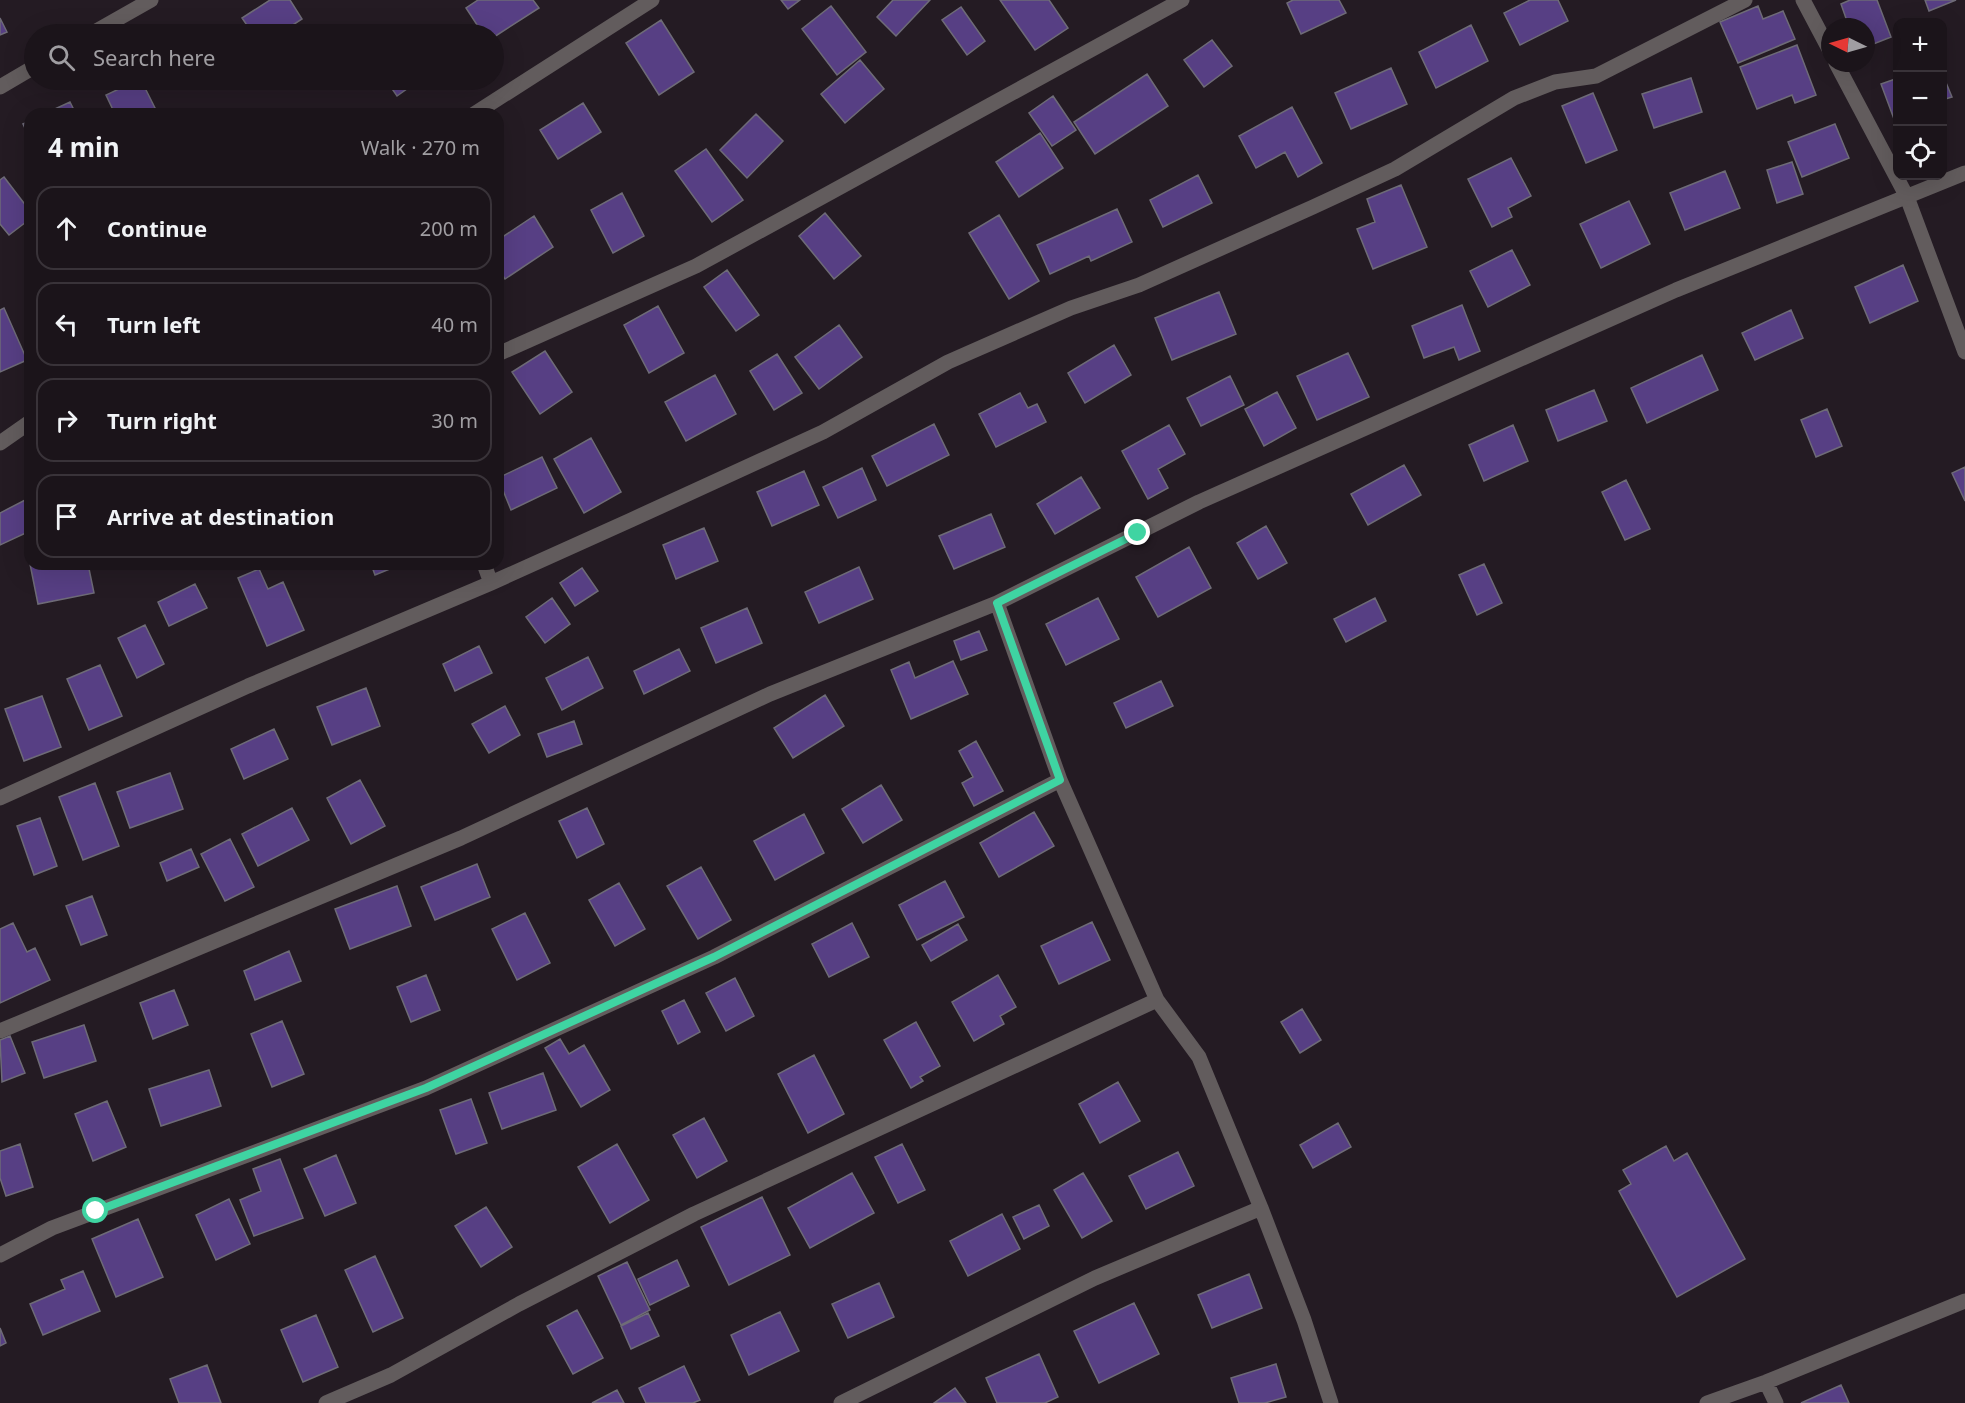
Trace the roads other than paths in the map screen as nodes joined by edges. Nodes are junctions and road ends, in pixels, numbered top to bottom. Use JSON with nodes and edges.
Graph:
{"nodes":[{"id":1,"x":151,"y":0,"type":"edge"},
{"id":2,"x":652,"y":0,"type":"edge"},
{"id":3,"x":1182,"y":0,"type":"edge"},
{"id":4,"x":1744,"y":0,"type":"edge"},
{"id":5,"x":1803,"y":0,"type":"edge"},
{"id":6,"x":1717,"y":6,"type":"edge"},
{"id":7,"x":109,"y":24,"type":"edge"},
{"id":8,"x":1821,"y":34,"type":"edge"},
{"id":9,"x":1841,"y":72,"type":"edge"},
{"id":10,"x":24,"y":73,"type":"edge"},
{"id":11,"x":0,"y":87,"type":"edge"},
{"id":12,"x":483,"y":108,"type":"edge"},
{"id":13,"x":1965,"y":173,"type":"edge"},
{"id":14,"x":1907,"y":197,"type":"junction"},
{"id":15,"x":504,"y":351,"type":"edge"},
{"id":16,"x":1965,"y":352,"type":"edge"},
{"id":17,"x":24,"y":426,"type":"edge"},
{"id":18,"x":0,"y":443,"type":"edge"},
{"id":19,"x":486,"y":570,"type":"edge"},
{"id":20,"x":491,"y":583,"type":"junction"},
{"id":21,"x":997,"y":603,"type":"junction"},
{"id":22,"x":1060,"y":780,"type":"junction"},
{"id":23,"x":0,"y":798,"type":"edge"},
{"id":24,"x":1157,"y":1000,"type":"junction"},
{"id":25,"x":0,"y":1031,"type":"edge"},
{"id":26,"x":1261,"y":1208,"type":"junction"},
{"id":27,"x":0,"y":1255,"type":"edge"},
{"id":28,"x":1965,"y":1301,"type":"edge"},
{"id":29,"x":1766,"y":1382,"type":"junction"},
{"id":30,"x":326,"y":1403,"type":"edge"},
{"id":31,"x":841,"y":1403,"type":"edge"},
{"id":32,"x":1331,"y":1403,"type":"edge"},
{"id":33,"x":1707,"y":1403,"type":"edge"},
{"id":34,"x":1776,"y":1403,"type":"edge"}],
"edges":[{"from":1,"to":7,"type":"street"},
{"from":2,"to":12,"type":"street"},
{"from":3,"to":15,"type":"street"},
{"from":4,"to":6,"type":"street"},
{"from":5,"to":8,"type":"street"},
{"from":6,"to":20,"type":"street"},
{"from":9,"to":14,"type":"street"},
{"from":10,"to":11,"type":"street"},
{"from":13,"to":14,"type":"street"},
{"from":14,"to":16,"type":"street"},
{"from":14,"to":21,"type":"street"},
{"from":17,"to":18,"type":"street"},
{"from":19,"to":20,"type":"street"},
{"from":20,"to":23,"type":"street"},
{"from":21,"to":22,"type":"street"},
{"from":21,"to":25,"type":"street"},
{"from":22,"to":24,"type":"street"},
{"from":22,"to":27,"type":"street"},
{"from":24,"to":26,"type":"street"},
{"from":24,"to":30,"type":"street"},
{"from":26,"to":31,"type":"street"},
{"from":26,"to":32,"type":"street"},
{"from":28,"to":29,"type":"street"},
{"from":29,"to":33,"type":"street"},
{"from":29,"to":34,"type":"street"}]}
